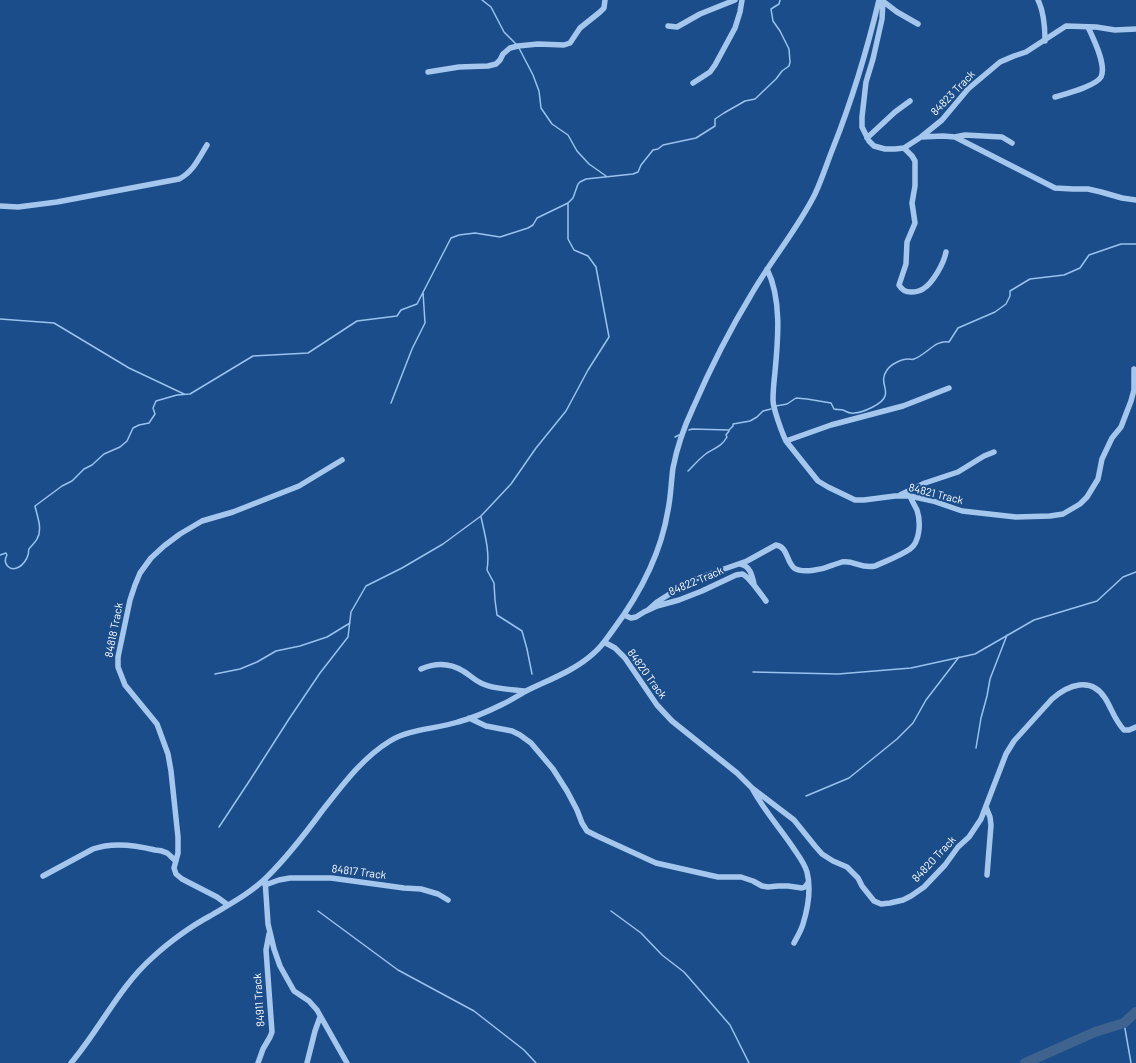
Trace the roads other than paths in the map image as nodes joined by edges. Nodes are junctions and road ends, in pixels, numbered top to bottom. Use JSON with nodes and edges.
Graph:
{"nodes":[{"id":1,"x":605,"y":0,"type":"edge"},
{"id":2,"x":735,"y":0,"type":"edge"},
{"id":3,"x":742,"y":0,"type":"edge"},
{"id":4,"x":1038,"y":0,"type":"edge"},
{"id":5,"x":882,"y":1,"type":"edge"},
{"id":6,"x":918,"y":24,"type":"dead end"},
{"id":7,"x":668,"y":26,"type":"dead end"},
{"id":8,"x":1088,"y":27,"type":"junction"},
{"id":9,"x":1136,"y":29,"type":"edge"},
{"id":10,"x":1045,"y":41,"type":"junction"},
{"id":11,"x":428,"y":72,"type":"dead end"},
{"id":12,"x":693,"y":83,"type":"dead end"},
{"id":13,"x":1055,"y":97,"type":"dead end"},
{"id":14,"x":910,"y":101,"type":"dead end"},
{"id":15,"x":921,"y":137,"type":"junction"},
{"id":16,"x":955,"y":137,"type":"junction"},
{"id":17,"x":867,"y":138,"type":"junction"},
{"id":18,"x":1012,"y":143,"type":"dead end"},
{"id":19,"x":207,"y":145,"type":"dead end"},
{"id":20,"x":904,"y":148,"type":"junction"},
{"id":21,"x":1136,"y":200,"type":"edge"},
{"id":22,"x":0,"y":206,"type":"edge"},
{"id":23,"x":946,"y":252,"type":"dead end"},
{"id":24,"x":767,"y":269,"type":"junction"},
{"id":25,"x":1134,"y":369,"type":"dead end"},
{"id":26,"x":949,"y":388,"type":"dead end"},
{"id":27,"x":1136,"y":397,"type":"edge"},
{"id":28,"x":1131,"y":402,"type":"junction"},
{"id":29,"x":786,"y":441,"type":"junction"},
{"id":30,"x":994,"y":452,"type":"dead end"},
{"id":31,"x":342,"y":460,"type":"dead end"},
{"id":32,"x":900,"y":496,"type":"junction"},
{"id":33,"x":910,"y":496,"type":"junction"},
{"id":34,"x":739,"y":564,"type":"junction"},
{"id":35,"x":754,"y":584,"type":"junction"},
{"id":36,"x":766,"y":602,"type":"dead end"},
{"id":37,"x":648,"y":610,"type":"junction"},
{"id":38,"x":624,"y":615,"type":"junction"},
{"id":39,"x":604,"y":642,"type":"junction"},
{"id":40,"x":421,"y":669,"type":"dead end"},
{"id":41,"x":526,"y":691,"type":"junction"},
{"id":42,"x":469,"y":718,"type":"junction"},
{"id":43,"x":1136,"y":727,"type":"edge"},
{"id":44,"x":752,"y":788,"type":"junction"},
{"id":45,"x":986,"y":807,"type":"junction"},
{"id":46,"x":176,"y":861,"type":"junction"},
{"id":47,"x":987,"y":874,"type":"dead end"},
{"id":48,"x":43,"y":876,"type":"dead end"},
{"id":49,"x":265,"y":882,"type":"junction"},
{"id":50,"x":808,"y":883,"type":"junction"},
{"id":51,"x":448,"y":900,"type":"dead end"},
{"id":52,"x":228,"y":905,"type":"junction"},
{"id":53,"x":270,"y":934,"type":"junction"},
{"id":54,"x":794,"y":944,"type":"dead end"},
{"id":55,"x":320,"y":1017,"type":"junction"},
{"id":56,"x":71,"y":1063,"type":"edge"},
{"id":57,"x":258,"y":1063,"type":"edge"},
{"id":58,"x":307,"y":1063,"type":"edge"},
{"id":59,"x":347,"y":1063,"type":"edge"}],
"edges":[{"from":1,"to":11,"type":"street"},
{"from":2,"to":7,"type":"street"},
{"from":3,"to":12,"type":"street"},
{"from":4,"to":10,"type":"street"},
{"from":5,"to":6,"type":"street"},
{"from":5,"to":17,"type":"street"},
{"from":5,"to":24,"type":"street"},
{"from":8,"to":9,"type":"street","name":"84823 Track"},
{"from":8,"to":10,"type":"street","name":"84823 Track"},
{"from":8,"to":13,"type":"street"},
{"from":10,"to":15,"type":"street","name":"84823 Track"},
{"from":14,"to":17,"type":"street"},
{"from":15,"to":16,"type":"street"},
{"from":15,"to":20,"type":"street","name":"84823 Track"},
{"from":16,"to":18,"type":"street"},
{"from":16,"to":21,"type":"street"},
{"from":17,"to":20,"type":"street"},
{"from":19,"to":22,"type":"street"},
{"from":20,"to":23,"type":"street"},
{"from":24,"to":29,"type":"street","name":"84821 Track"},
{"from":24,"to":38,"type":"street"},
{"from":25,"to":28,"type":"street","name":"84821 Track"},
{"from":26,"to":29,"type":"street"},
{"from":27,"to":28,"type":"street"},
{"from":28,"to":33,"type":"street","name":"84821 Track"},
{"from":29,"to":32,"type":"street","name":"84821 Track"},
{"from":30,"to":32,"type":"street"},
{"from":31,"to":46,"type":"street","name":"84818 Track"},
{"from":32,"to":33,"type":"street","name":"84821 Track"},
{"from":33,"to":34,"type":"street"},
{"from":34,"to":35,"type":"street"},
{"from":34,"to":37,"type":"street"},
{"from":35,"to":36,"type":"street","name":"84822 Track"},
{"from":35,"to":37,"type":"street","name":"84822 Track"},
{"from":37,"to":38,"type":"street","name":"84822 Track"},
{"from":38,"to":39,"type":"street"},
{"from":39,"to":41,"type":"street"},
{"from":39,"to":44,"type":"street","name":"84820 Track"},
{"from":40,"to":41,"type":"street"},
{"from":41,"to":42,"type":"street"},
{"from":42,"to":49,"type":"street"},
{"from":42,"to":50,"type":"street"},
{"from":43,"to":45,"type":"street","name":"84820 Track"},
{"from":44,"to":45,"type":"street","name":"84820 Track"},
{"from":44,"to":50,"type":"street"},
{"from":45,"to":47,"type":"street"},
{"from":46,"to":48,"type":"street"},
{"from":46,"to":52,"type":"street","name":"84818 Track"},
{"from":49,"to":51,"type":"street","name":"84817 Track"},
{"from":49,"to":52,"type":"street"},
{"from":49,"to":53,"type":"street"},
{"from":50,"to":54,"type":"street"},
{"from":52,"to":56,"type":"street"},
{"from":53,"to":55,"type":"street"},
{"from":53,"to":57,"type":"street","name":"84911 Track"},
{"from":55,"to":58,"type":"street"},
{"from":55,"to":59,"type":"street"}]}
